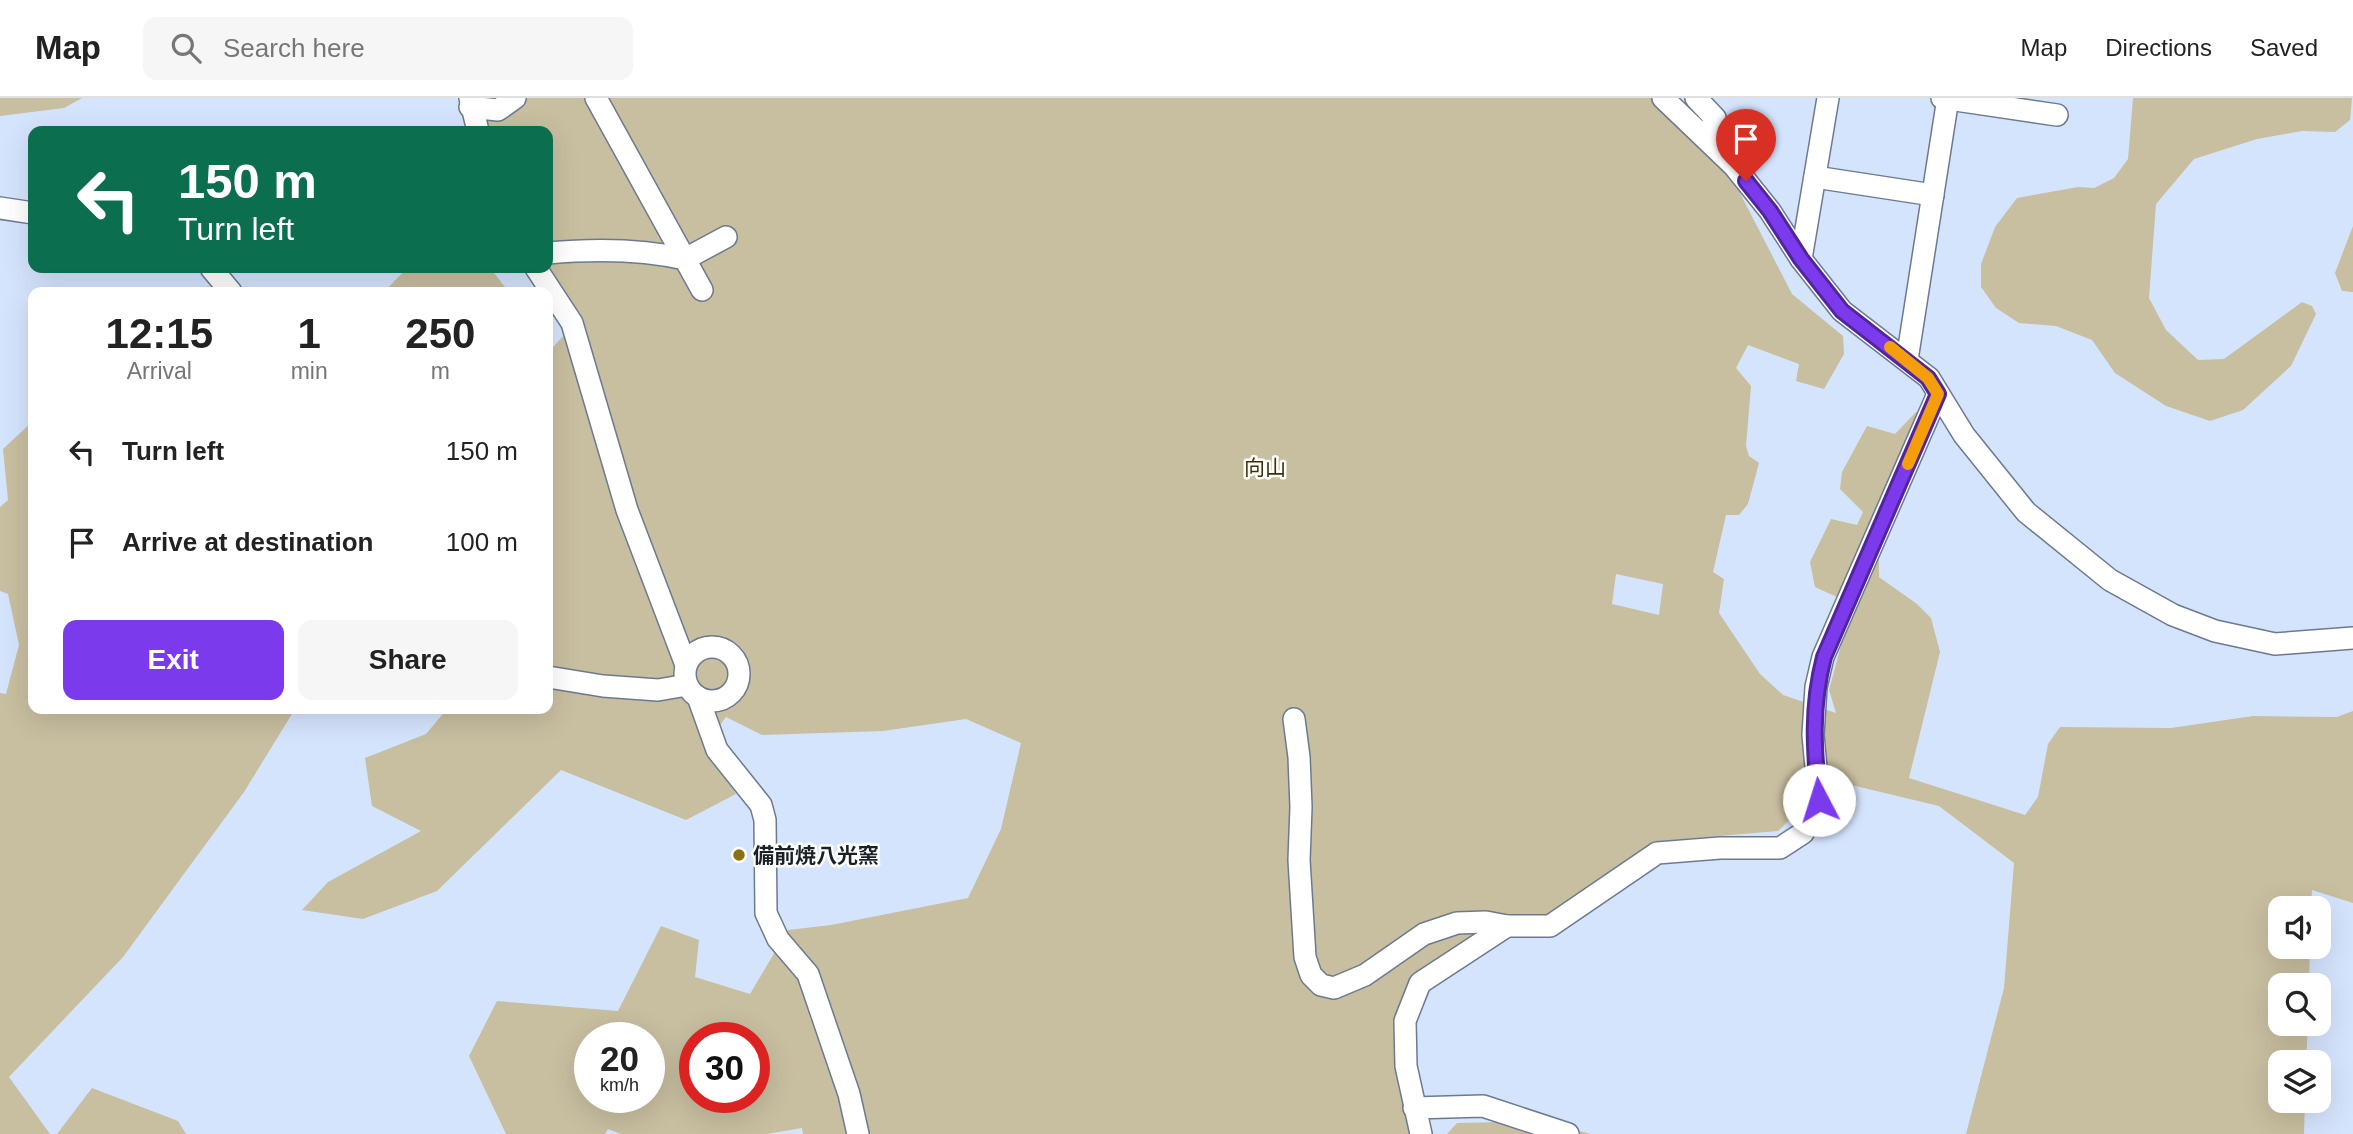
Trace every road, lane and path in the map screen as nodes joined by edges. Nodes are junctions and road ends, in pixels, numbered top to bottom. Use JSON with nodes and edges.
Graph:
{"nodes":[{"id":1,"x":515,"y":98,"type":"edge"},
{"id":2,"x":596,"y":98,"type":"edge"},
{"id":3,"x":1662,"y":98,"type":"edge"},
{"id":4,"x":1696,"y":98,"type":"edge"},
{"id":5,"x":1828,"y":98,"type":"edge"},
{"id":6,"x":1942,"y":98,"type":"edge"},
{"id":7,"x":1948,"y":98,"type":"edge"},
{"id":8,"x":470,"y":102,"type":"edge"},
{"id":9,"x":2057,"y":115,"type":"dead end"},
{"id":10,"x":477,"y":126,"type":"edge"},
{"id":11,"x":1707,"y":139,"type":"junction"},
{"id":12,"x":1815,"y":177,"type":"junction"},
{"id":13,"x":1933,"y":195,"type":"junction"},
{"id":14,"x":0,"y":208,"type":"edge"},
{"id":15,"x":28,"y":212,"type":"edge"},
{"id":16,"x":726,"y":237,"type":"dead end"},
{"id":17,"x":553,"y":252,"type":"edge"},
{"id":18,"x":685,"y":259,"type":"junction"},
{"id":19,"x":1801,"y":259,"type":"junction"},
{"id":20,"x":215,"y":273,"type":"edge"},
{"id":21,"x":227,"y":287,"type":"edge"},
{"id":22,"x":702,"y":290,"type":"dead end"},
{"id":23,"x":553,"y":294,"type":"edge"},
{"id":24,"x":1907,"y":360,"type":"junction"},
{"id":25,"x":1938,"y":394,"type":"junction"},
{"id":26,"x":2353,"y":638,"type":"edge"},
{"id":27,"x":553,"y":678,"type":"edge"},
{"id":28,"x":690,"y":682,"type":"junction"},
{"id":29,"x":1294,"y":719,"type":"dead end"},
{"id":30,"x":1507,"y":926,"type":"junction"},
{"id":31,"x":1414,"y":1108,"type":"junction"},
{"id":32,"x":858,"y":1134,"type":"edge"},
{"id":33,"x":1421,"y":1134,"type":"edge"},
{"id":34,"x":1567,"y":1134,"type":"edge"}],
"edges":[{"from":1,"to":8,"type":"street"},
{"from":2,"to":18,"type":"street"},
{"from":3,"to":11,"type":"street"},
{"from":4,"to":11,"type":"street"},
{"from":5,"to":12,"type":"street"},
{"from":6,"to":7,"type":"street"},
{"from":7,"to":9,"type":"street"},
{"from":7,"to":13,"type":"street"},
{"from":8,"to":10,"type":"street"},
{"from":11,"to":19,"type":"street"},
{"from":12,"to":13,"type":"street"},
{"from":12,"to":19,"type":"street"},
{"from":13,"to":24,"type":"street"},
{"from":14,"to":15,"type":"street"},
{"from":16,"to":18,"type":"street"},
{"from":17,"to":18,"type":"street"},
{"from":18,"to":22,"type":"street"},
{"from":19,"to":24,"type":"street"},
{"from":20,"to":21,"type":"street"},
{"from":23,"to":28,"type":"street"},
{"from":24,"to":25,"type":"street"},
{"from":25,"to":26,"type":"street"},
{"from":25,"to":30,"type":"street"},
{"from":27,"to":28,"type":"street"},
{"from":28,"to":32,"type":"street"},
{"from":29,"to":30,"type":"street"},
{"from":30,"to":31,"type":"street"},
{"from":31,"to":33,"type":"street"},
{"from":31,"to":34,"type":"street"}]}
